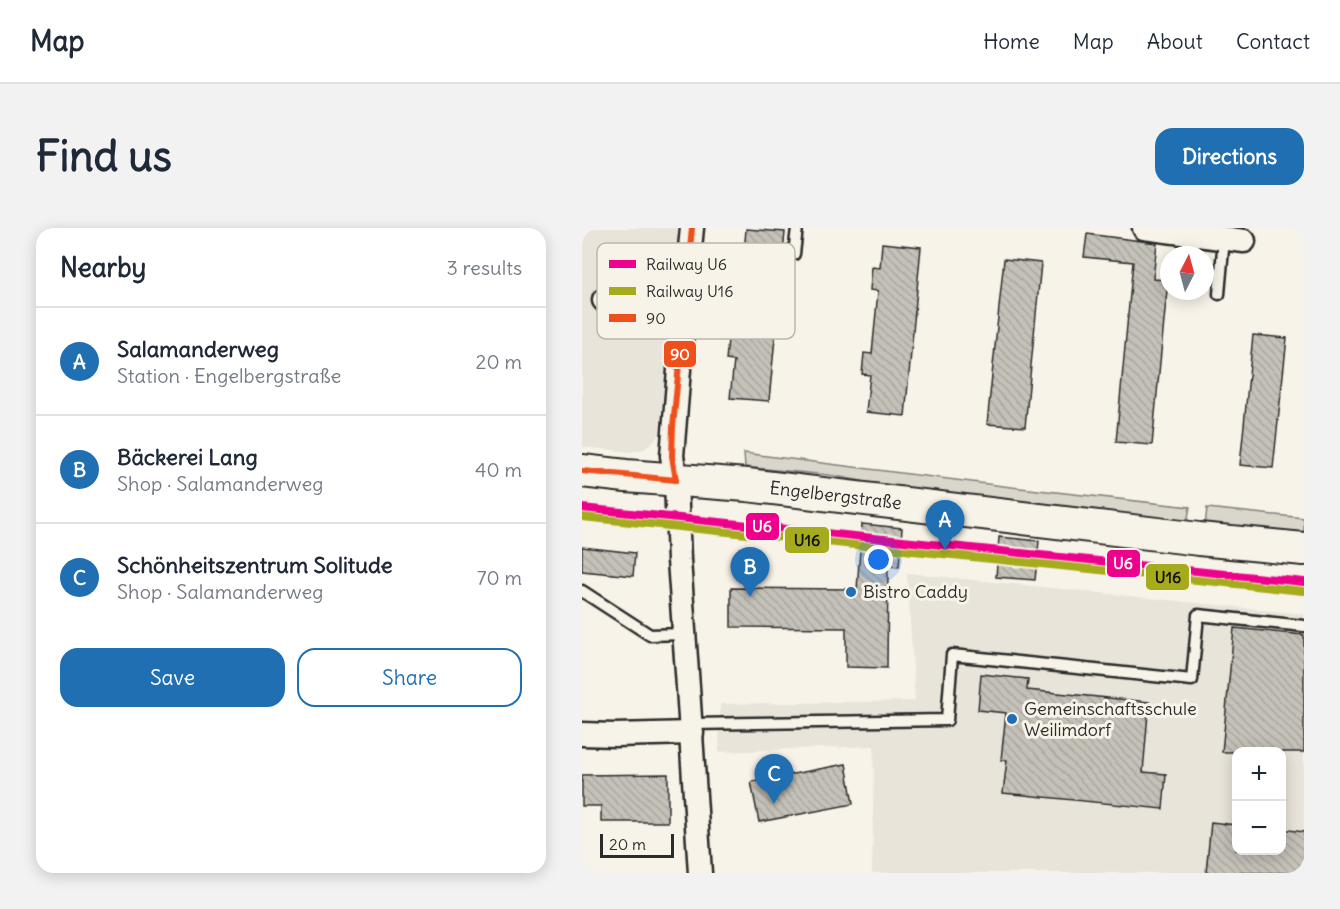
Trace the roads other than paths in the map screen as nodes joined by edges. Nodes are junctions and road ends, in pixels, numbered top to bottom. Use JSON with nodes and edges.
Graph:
{"nodes":[{"id":1,"x":692,"y":228,"type":"edge"},
{"id":2,"x":797,"y":228,"type":"edge"},
{"id":3,"x":1144,"y":228,"type":"edge"},
{"id":4,"x":1234,"y":240,"type":"joint"},
{"id":5,"x":690,"y":243,"type":"edge"},
{"id":6,"x":795,"y":245,"type":"edge"},
{"id":7,"x":1219,"y":294,"type":"dead end"},
{"id":8,"x":681,"y":339,"type":"edge"},
{"id":9,"x":582,"y":471,"type":"edge"},
{"id":10,"x":676,"y":480,"type":"junction"},
{"id":11,"x":1304,"y":549,"type":"edge"},
{"id":12,"x":582,"y":591,"type":"edge"},
{"id":13,"x":1304,"y":626,"type":"edge"},
{"id":14,"x":683,"y":634,"type":"junction"},
{"id":15,"x":691,"y":729,"type":"junction"},
{"id":16,"x":582,"y":734,"type":"edge"},
{"id":17,"x":697,"y":872,"type":"edge"}],
"edges":[{"from":1,"to":5,"type":"street"},
{"from":2,"to":6,"type":"lane"},
{"from":3,"to":4,"type":"street"},
{"from":4,"to":7,"type":"lane"},
{"from":8,"to":10,"type":"street"},
{"from":9,"to":10,"type":"main road","name":"Engelbergstraße"},
{"from":10,"to":11,"type":"main road","name":"Engelbergstraße"},
{"from":10,"to":14,"type":"street"},
{"from":12,"to":14,"type":"lane"},
{"from":13,"to":15,"type":"lane"},
{"from":14,"to":15,"type":"street"},
{"from":15,"to":16,"type":"street"},
{"from":15,"to":17,"type":"street"}]}
